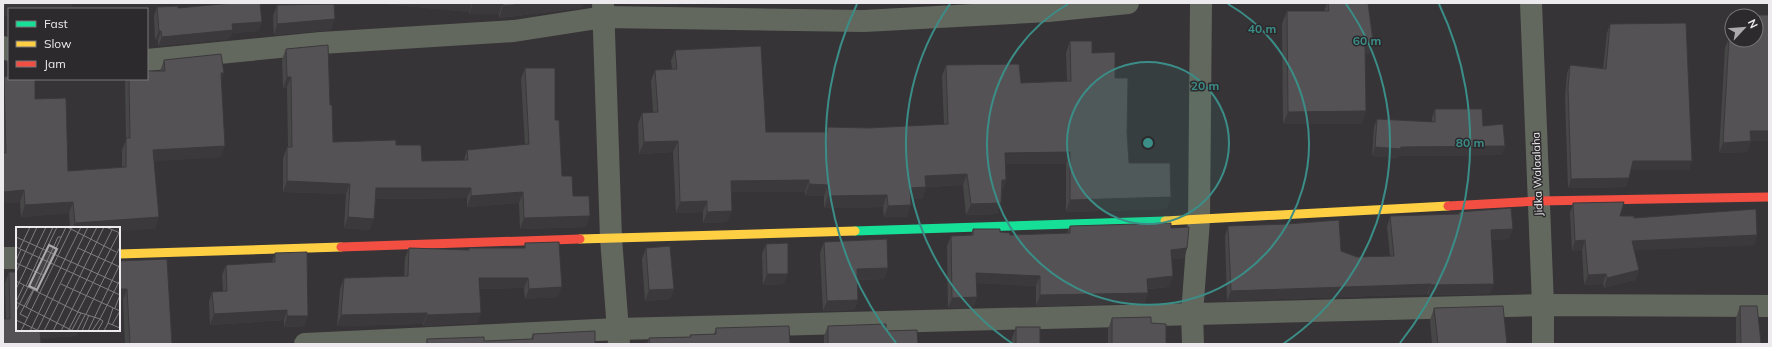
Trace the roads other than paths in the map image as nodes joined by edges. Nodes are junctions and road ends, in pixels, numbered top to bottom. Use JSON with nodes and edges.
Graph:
{"nodes":[{"id":1,"x":1128,"y":3,"type":"edge"},
{"id":2,"x":1201,"y":3,"type":"edge"},
{"id":3,"x":1531,"y":3,"type":"edge"},
{"id":4,"x":603,"y":10,"type":"edge"},
{"id":5,"x":148,"y":60,"type":"edge"},
{"id":6,"x":1769,"y":197,"type":"edge"},
{"id":7,"x":1538,"y":201,"type":"junction"},
{"id":8,"x":1199,"y":220,"type":"junction"},
{"id":9,"x":611,"y":238,"type":"junction"},
{"id":10,"x":120,"y":254,"type":"edge"},
{"id":11,"x":3,"y":258,"type":"edge"},
{"id":12,"x":16,"y":258,"type":"edge"},
{"id":13,"x":1543,"y":306,"type":"junction"},
{"id":14,"x":1769,"y":306,"type":"edge"},
{"id":15,"x":1192,"y":314,"type":"junction"},
{"id":16,"x":619,"y":336,"type":"edge"},
{"id":17,"x":305,"y":344,"type":"edge"},
{"id":18,"x":1193,"y":344,"type":"edge"},
{"id":19,"x":1543,"y":344,"type":"edge"}],
"edges":[{"from":1,"to":4,"type":"street"},
{"from":2,"to":8,"type":"street"},
{"from":3,"to":7,"type":"street","name":"Jidka Walaalaha"},
{"from":4,"to":5,"type":"street"},
{"from":4,"to":9,"type":"street"},
{"from":6,"to":7,"type":"street"},
{"from":7,"to":8,"type":"street"},
{"from":7,"to":13,"type":"street","name":"Jidka Walaalaha"},
{"from":8,"to":9,"type":"street"},
{"from":8,"to":15,"type":"street"},
{"from":9,"to":10,"type":"street"},
{"from":9,"to":16,"type":"street"},
{"from":11,"to":12,"type":"street"},
{"from":13,"to":14,"type":"street"},
{"from":13,"to":15,"type":"street"},
{"from":13,"to":19,"type":"street","name":"Jidka Walaalaha"},
{"from":15,"to":16,"type":"street"},
{"from":15,"to":18,"type":"street"},
{"from":16,"to":17,"type":"street"}]}
